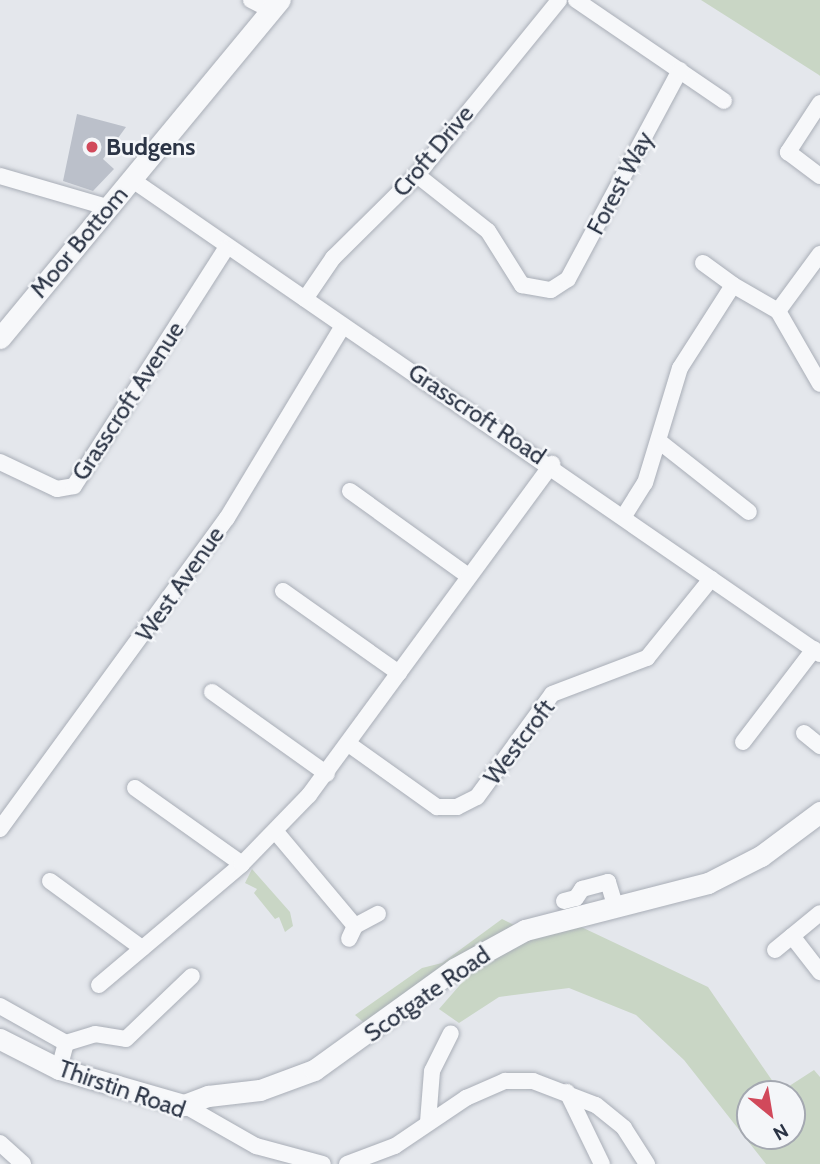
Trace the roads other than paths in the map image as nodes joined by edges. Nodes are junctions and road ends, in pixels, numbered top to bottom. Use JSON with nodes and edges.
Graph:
{"nodes":[{"id":1,"x":251,"y":0,"type":"edge"},
{"id":2,"x":559,"y":0,"type":"edge"},
{"id":3,"x":576,"y":0,"type":"edge"},
{"id":4,"x":275,"y":5,"type":"edge"},
{"id":5,"x":680,"y":70,"type":"junction"},
{"id":6,"x":724,"y":101,"type":"dead end"},
{"id":7,"x":820,"y":103,"type":"edge"},
{"id":8,"x":417,"y":175,"type":"junction"},
{"id":9,"x":0,"y":176,"type":"edge"},
{"id":10,"x":820,"y":176,"type":"edge"},
{"id":11,"x":131,"y":179,"type":"junction"},
{"id":12,"x":107,"y":207,"type":"junction"},
{"id":13,"x":226,"y":248,"type":"junction"},
{"id":14,"x":820,"y":254,"type":"edge"},
{"id":15,"x":703,"y":262,"type":"dead end"},
{"id":16,"x":733,"y":285,"type":"junction"},
{"id":17,"x":305,"y":299,"type":"junction"},
{"id":18,"x":778,"y":311,"type":"junction"},
{"id":19,"x":343,"y":326,"type":"junction"},
{"id":20,"x":0,"y":338,"type":"edge"},
{"id":21,"x":820,"y":384,"type":"edge"},
{"id":22,"x":660,"y":442,"type":"junction"},
{"id":23,"x":0,"y":462,"type":"edge"},
{"id":24,"x":552,"y":464,"type":"junction"},
{"id":25,"x":350,"y":491,"type":"dead end"},
{"id":26,"x":749,"y":512,"type":"dead end"},
{"id":27,"x":624,"y":516,"type":"junction"},
{"id":28,"x":467,"y":575,"type":"junction"},
{"id":29,"x":711,"y":579,"type":"junction"},
{"id":30,"x":283,"y":591,"type":"dead end"},
{"id":31,"x":817,"y":652,"type":"edge"},
{"id":32,"x":398,"y":673,"type":"junction"},
{"id":33,"x":212,"y":692,"type":"dead end"},
{"id":34,"x":804,"y":733,"type":"dead end"},
{"id":35,"x":743,"y":742,"type":"dead end"},
{"id":36,"x":350,"y":745,"type":"junction"},
{"id":37,"x":820,"y":746,"type":"edge"},
{"id":38,"x":327,"y":774,"type":"junction"},
{"id":39,"x":135,"y":788,"type":"dead end"},
{"id":40,"x":820,"y":812,"type":"edge"},
{"id":41,"x":0,"y":829,"type":"edge"},
{"id":42,"x":276,"y":832,"type":"junction"},
{"id":43,"x":242,"y":864,"type":"junction"},
{"id":44,"x":50,"y":881,"type":"dead end"},
{"id":45,"x":564,"y":901,"type":"dead end"},
{"id":46,"x":616,"y":908,"type":"junction"},
{"id":47,"x":820,"y":913,"type":"edge"},
{"id":48,"x":377,"y":914,"type":"dead end"},
{"id":49,"x":792,"y":936,"type":"junction"},
{"id":50,"x":142,"y":948,"type":"junction"},
{"id":51,"x":775,"y":950,"type":"dead end"},
{"id":52,"x":820,"y":972,"type":"edge"},
{"id":53,"x":192,"y":976,"type":"dead end"},
{"id":54,"x":99,"y":985,"type":"dead end"},
{"id":55,"x":0,"y":1006,"type":"edge"},
{"id":56,"x":451,"y":1033,"type":"dead end"},
{"id":57,"x":0,"y":1039,"type":"edge"},
{"id":58,"x":66,"y":1043,"type":"junction"},
{"id":59,"x":59,"y":1069,"type":"junction"},
{"id":60,"x":567,"y":1092,"type":"junction"},
{"id":61,"x":184,"y":1105,"type":"junction"},
{"id":62,"x":428,"y":1122,"type":"junction"},
{"id":63,"x":0,"y":1143,"type":"edge"},
{"id":64,"x":23,"y":1164,"type":"edge"},
{"id":65,"x":323,"y":1164,"type":"edge"},
{"id":66,"x":347,"y":1164,"type":"edge"},
{"id":67,"x":602,"y":1164,"type":"edge"},
{"id":68,"x":647,"y":1164,"type":"edge"}],
"edges":[{"from":1,"to":4,"type":"street"},
{"from":2,"to":8,"type":"street","name":"Croft Drive"},
{"from":3,"to":5,"type":"street"},
{"from":4,"to":11,"type":"street","name":"Moor Bottom"},
{"from":5,"to":6,"type":"street"},
{"from":5,"to":8,"type":"street","name":"Forest Way"},
{"from":7,"to":10,"type":"street"},
{"from":8,"to":17,"type":"street","name":"Croft Drive"},
{"from":9,"to":12,"type":"street"},
{"from":11,"to":12,"type":"street","name":"Moor Bottom"},
{"from":11,"to":13,"type":"street","name":"Grasscroft Road"},
{"from":12,"to":20,"type":"street","name":"Moor Bottom"},
{"from":13,"to":17,"type":"street","name":"Grasscroft Road"},
{"from":13,"to":23,"type":"street","name":"Grasscroft Avenue"},
{"from":14,"to":18,"type":"street"},
{"from":15,"to":16,"type":"street"},
{"from":16,"to":18,"type":"street"},
{"from":16,"to":22,"type":"street"},
{"from":17,"to":19,"type":"street","name":"Grasscroft Road"},
{"from":18,"to":21,"type":"street"},
{"from":19,"to":24,"type":"street","name":"Grasscroft Road"},
{"from":19,"to":41,"type":"street","name":"West Avenue"},
{"from":22,"to":26,"type":"street"},
{"from":22,"to":27,"type":"street"},
{"from":24,"to":27,"type":"street","name":"Grasscroft Road"},
{"from":24,"to":28,"type":"street"},
{"from":25,"to":28,"type":"street"},
{"from":27,"to":29,"type":"street","name":"Grasscroft Road"},
{"from":28,"to":32,"type":"street"},
{"from":29,"to":31,"type":"street","name":"Grasscroft Road"},
{"from":29,"to":36,"type":"street","name":"Westcroft"},
{"from":30,"to":32,"type":"street"},
{"from":31,"to":35,"type":"street"},
{"from":32,"to":36,"type":"street"},
{"from":33,"to":38,"type":"street"},
{"from":34,"to":37,"type":"street"},
{"from":36,"to":38,"type":"street"},
{"from":38,"to":42,"type":"street"},
{"from":39,"to":43,"type":"street"},
{"from":40,"to":46,"type":"street","name":"Scotgate Road"},
{"from":42,"to":43,"type":"street"},
{"from":42,"to":48,"type":"street"},
{"from":43,"to":50,"type":"street"},
{"from":44,"to":50,"type":"street"},
{"from":45,"to":46,"type":"street"},
{"from":46,"to":61,"type":"street","name":"Scotgate Road"},
{"from":47,"to":49,"type":"street"},
{"from":49,"to":51,"type":"street"},
{"from":49,"to":52,"type":"street"},
{"from":50,"to":54,"type":"street"},
{"from":53,"to":58,"type":"street"},
{"from":55,"to":58,"type":"street"},
{"from":56,"to":62,"type":"street"},
{"from":57,"to":59,"type":"street","name":"Thirstin Road"},
{"from":58,"to":59,"type":"street"},
{"from":59,"to":61,"type":"street","name":"Thirstin Road"},
{"from":60,"to":62,"type":"street"},
{"from":60,"to":67,"type":"street"},
{"from":60,"to":68,"type":"street"},
{"from":61,"to":65,"type":"street","name":"Thirstin Road"},
{"from":62,"to":66,"type":"street"},
{"from":63,"to":64,"type":"street"}]}
